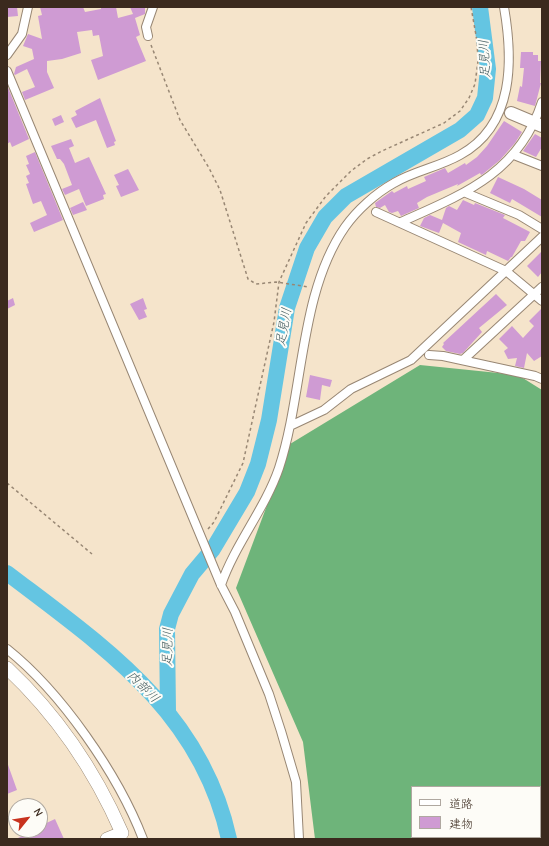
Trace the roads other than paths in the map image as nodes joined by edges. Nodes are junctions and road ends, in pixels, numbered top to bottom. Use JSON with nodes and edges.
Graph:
{"nodes":[{"id":1,"x":28,"y":7,"type":"edge"},
{"id":2,"x":153,"y":7,"type":"edge"},
{"id":3,"x":504,"y":7,"type":"edge"},
{"id":4,"x":148,"y":36,"type":"road end"},
{"id":5,"x":7,"y":56,"type":"edge"},
{"id":6,"x":7,"y":70,"type":"edge"},
{"id":7,"x":542,"y":102,"type":"edge"},
{"id":8,"x":511,"y":113,"type":"dead end"},
{"id":9,"x":538,"y":125,"type":"edge"},
{"id":10,"x":514,"y":155,"type":"junction"},
{"id":11,"x":542,"y":166,"type":"edge"},
{"id":12,"x":466,"y":192,"type":"junction"},
{"id":13,"x":376,"y":212,"type":"dead end"},
{"id":14,"x":402,"y":222,"type":"junction"},
{"id":15,"x":542,"y":229,"type":"edge"},
{"id":16,"x":542,"y":237,"type":"edge"},
{"id":17,"x":506,"y":271,"type":"junction"},
{"id":18,"x":542,"y":288,"type":"edge"},
{"id":19,"x":535,"y":294,"type":"junction"},
{"id":20,"x":542,"y":301,"type":"edge"},
{"id":21,"x":429,"y":355,"type":"dead end"},
{"id":22,"x":463,"y":360,"type":"junction"},
{"id":23,"x":542,"y":379,"type":"edge"},
{"id":24,"x":290,"y":426,"type":"junction"},
{"id":25,"x":220,"y":583,"type":"junction"},
{"id":26,"x":7,"y":649,"type":"edge"},
{"id":27,"x":7,"y":668,"type":"edge"},
{"id":28,"x":123,"y":836,"type":"edge"},
{"id":29,"x":107,"y":839,"type":"edge"},
{"id":30,"x":143,"y":839,"type":"edge"},
{"id":31,"x":299,"y":839,"type":"edge"}],
"edges":[{"from":1,"to":5,"type":"street"},
{"from":2,"to":4,"type":"street"},
{"from":3,"to":24,"type":"street"},
{"from":6,"to":25,"type":"street"},
{"from":7,"to":9,"type":"street"},
{"from":8,"to":9,"type":"street"},
{"from":9,"to":10,"type":"street"},
{"from":10,"to":11,"type":"street"},
{"from":10,"to":12,"type":"street"},
{"from":12,"to":14,"type":"street"},
{"from":12,"to":15,"type":"street"},
{"from":13,"to":14,"type":"street"},
{"from":14,"to":17,"type":"street"},
{"from":16,"to":17,"type":"street"},
{"from":17,"to":19,"type":"street"},
{"from":17,"to":24,"type":"street"},
{"from":18,"to":19,"type":"street"},
{"from":19,"to":20,"type":"street"},
{"from":19,"to":22,"type":"street"},
{"from":21,"to":22,"type":"street"},
{"from":22,"to":23,"type":"street"},
{"from":24,"to":25,"type":"street"},
{"from":25,"to":31,"type":"street"},
{"from":26,"to":30,"type":"street"},
{"from":27,"to":28,"type":"main road"},
{"from":28,"to":29,"type":"main road"}]}
